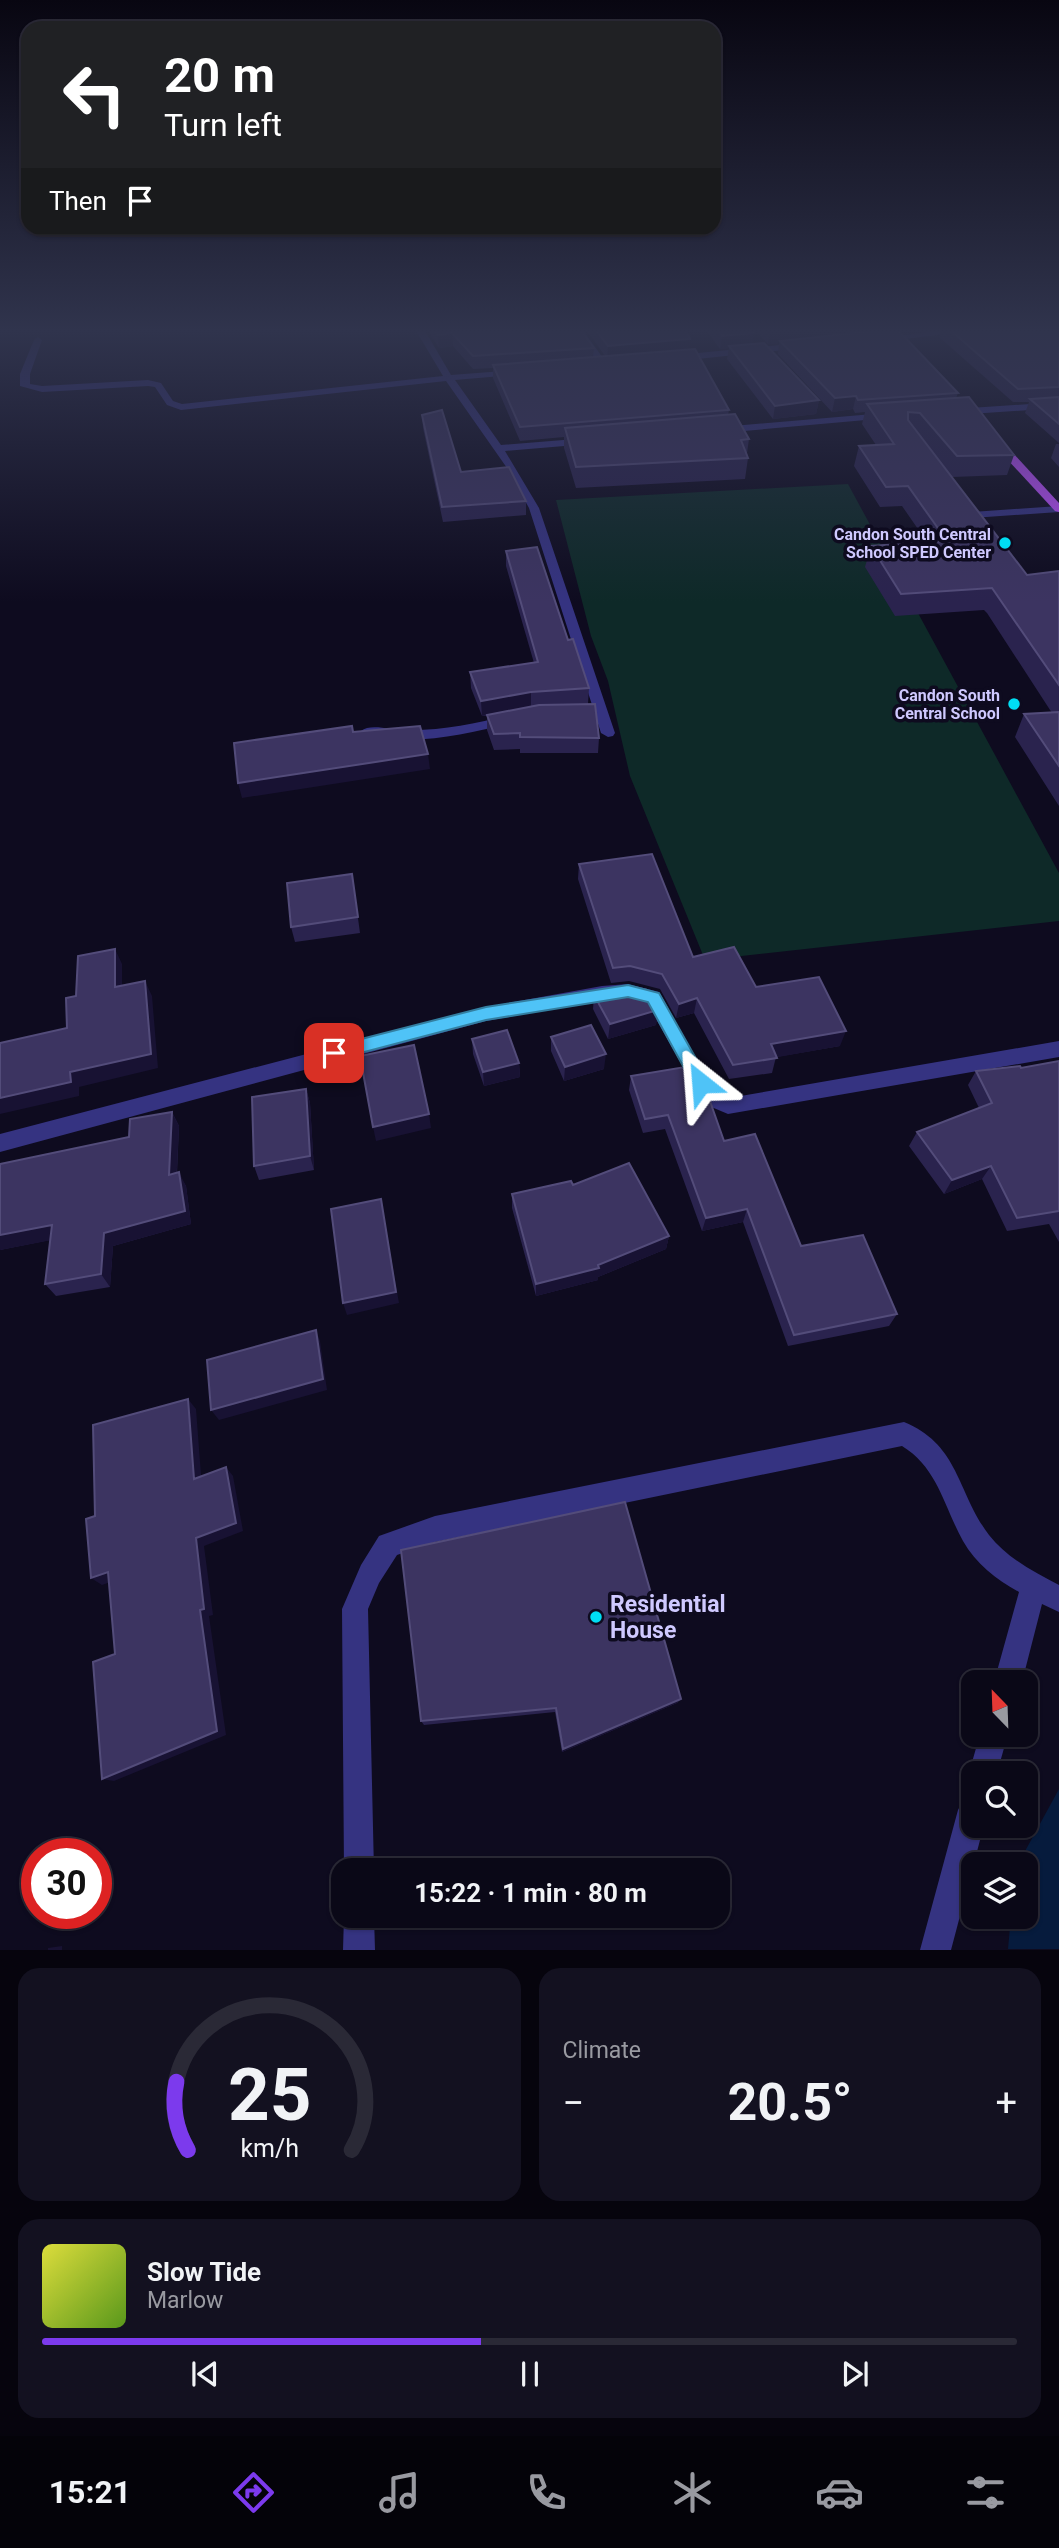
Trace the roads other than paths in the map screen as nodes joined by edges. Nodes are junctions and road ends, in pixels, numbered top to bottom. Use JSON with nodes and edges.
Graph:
{"nodes":[{"id":1,"x":478,"y":420,"type":"edge"},
{"id":2,"x":832,"y":420,"type":"edge"},
{"id":3,"x":711,"y":430,"type":"edge"},
{"id":4,"x":987,"y":430,"type":"edge"},
{"id":5,"x":604,"y":440,"type":"edge"},
{"id":6,"x":498,"y":448,"type":"junction"},
{"id":7,"x":964,"y":505,"type":"edge"},
{"id":8,"x":1059,"y":509,"type":"edge"},
{"id":9,"x":523,"y":716,"type":"edge"},
{"id":10,"x":368,"y":731,"type":"edge"},
{"id":11,"x":608,"y":733,"type":"dead end"},
{"id":12,"x":1059,"y":1049,"type":"edge"},
{"id":13,"x":0,"y":1143,"type":"edge"},
{"id":14,"x":1034,"y":1586,"type":"junction"},
{"id":15,"x":1059,"y":1599,"type":"edge"},
{"id":16,"x":1011,"y":1670,"type":"edge"},
{"id":17,"x":965,"y":1838,"type":"edge"},
{"id":18,"x":359,"y":1858,"type":"edge"},
{"id":19,"x":359,"y":1928,"type":"edge"},
{"id":20,"x":359,"y":1950,"type":"edge"},
{"id":21,"x":935,"y":1950,"type":"edge"}],
"edges":[{"from":1,"to":6,"type":"street"},
{"from":2,"to":3,"type":"street"},
{"from":4,"to":8,"type":"main road"},
{"from":5,"to":6,"type":"street"},
{"from":6,"to":11,"type":"street"},
{"from":7,"to":8,"type":"street"},
{"from":9,"to":10,"type":"street"},
{"from":12,"to":13,"type":"street"},
{"from":14,"to":15,"type":"street"},
{"from":14,"to":16,"type":"street"},
{"from":14,"to":18,"type":"street"},
{"from":17,"to":21,"type":"street"},
{"from":19,"to":20,"type":"street"}]}
